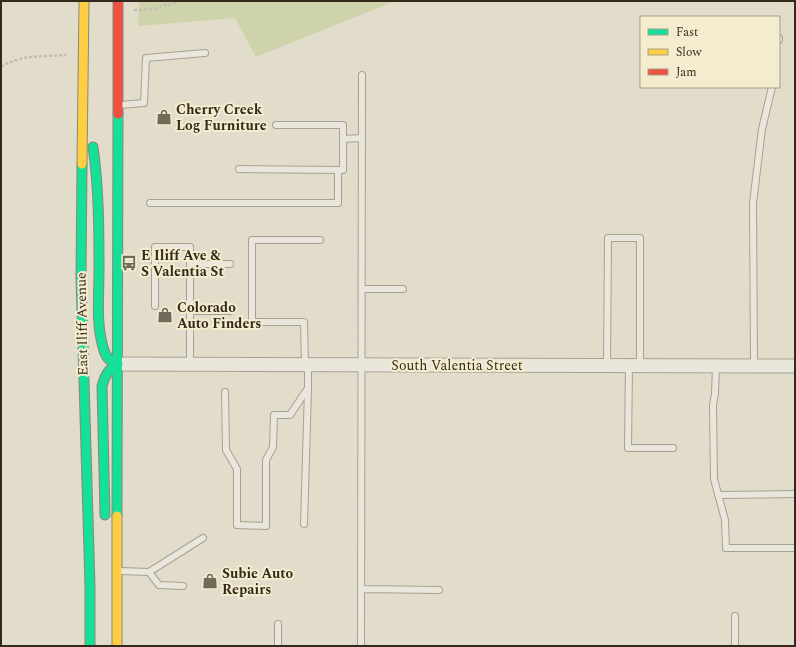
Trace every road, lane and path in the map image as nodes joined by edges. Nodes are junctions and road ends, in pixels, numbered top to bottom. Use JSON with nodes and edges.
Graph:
{"nodes":[{"id":1,"x":84,"y":1,"type":"edge"},
{"id":2,"x":118,"y":1,"type":"edge"},
{"id":3,"x":181,"y":1,"type":"edge"},
{"id":4,"x":132,"y":10,"type":"dead end"},
{"id":5,"x":204,"y":53,"type":"dead end"},
{"id":6,"x":68,"y":55,"type":"dead end"},
{"id":7,"x":1,"y":67,"type":"edge"},
{"id":8,"x":362,"y":75,"type":"dead end"},
{"id":9,"x":772,"y":88,"type":"edge"},
{"id":10,"x":119,"y":106,"type":"junction"},
{"id":11,"x":83,"y":114,"type":"junction"},
{"id":12,"x":276,"y":125,"type":"dead end"},
{"id":13,"x":362,"y":138,"type":"junction"},
{"id":14,"x":343,"y":139,"type":"junction"},
{"id":15,"x":239,"y":169,"type":"dead end"},
{"id":16,"x":338,"y":170,"type":"junction"},
{"id":17,"x":150,"y":203,"type":"dead end"},
{"id":18,"x":320,"y":240,"type":"dead end"},
{"id":19,"x":190,"y":264,"type":"junction"},
{"id":20,"x":230,"y":264,"type":"dead end"},
{"id":21,"x":362,"y":289,"type":"junction"},
{"id":22,"x":403,"y":289,"type":"dead end"},
{"id":23,"x":155,"y":306,"type":"dead end"},
{"id":24,"x":190,"y":311,"type":"junction"},
{"id":25,"x":230,"y":311,"type":"dead end"},
{"id":26,"x":118,"y":364,"type":"junction"},
{"id":27,"x":190,"y":364,"type":"junction"},
{"id":28,"x":307,"y":365,"type":"junction"},
{"id":29,"x":362,"y":365,"type":"junction"},
{"id":30,"x":607,"y":366,"type":"junction"},
{"id":31,"x":634,"y":366,"type":"junction"},
{"id":32,"x":716,"y":366,"type":"junction"},
{"id":33,"x":754,"y":366,"type":"junction"},
{"id":34,"x":795,"y":366,"type":"edge"},
{"id":35,"x":308,"y":388,"type":"junction"},
{"id":36,"x":225,"y":392,"type":"dead end"},
{"id":37,"x":673,"y":448,"type":"dead end"},
{"id":38,"x":795,"y":494,"type":"edge"},
{"id":39,"x":718,"y":495,"type":"junction"},
{"id":40,"x":105,"y":524,"type":"dead end"},
{"id":41,"x":304,"y":524,"type":"dead end"},
{"id":42,"x":203,"y":538,"type":"dead end"},
{"id":43,"x":795,"y":548,"type":"edge"},
{"id":44,"x":118,"y":571,"type":"junction"},
{"id":45,"x":149,"y":572,"type":"junction"},
{"id":46,"x":183,"y":586,"type":"dead end"},
{"id":47,"x":361,"y":589,"type":"junction"},
{"id":48,"x":438,"y":590,"type":"dead end"},
{"id":49,"x":99,"y":598,"type":"dead end"},
{"id":50,"x":735,"y":616,"type":"dead end"},
{"id":51,"x":278,"y":624,"type":"dead end"},
{"id":52,"x":90,"y":633,"type":"junction"},
{"id":53,"x":90,"y":646,"type":"edge"},
{"id":54,"x":117,"y":646,"type":"edge"},
{"id":55,"x":278,"y":646,"type":"edge"},
{"id":56,"x":361,"y":646,"type":"edge"},
{"id":57,"x":735,"y":646,"type":"edge"}],
"edges":[{"from":1,"to":11,"type":"main road","name":"East Iliff Avenue"},
{"from":2,"to":10,"type":"main road"},
{"from":3,"to":4,"type":"path"},
{"from":5,"to":10,"type":"lane"},
{"from":6,"to":7,"type":"path"},
{"from":8,"to":13,"type":"lane"},
{"from":9,"to":33,"type":"lane"},
{"from":10,"to":26,"type":"main road"},
{"from":11,"to":26,"type":"main road"},
{"from":11,"to":52,"type":"main road","name":"East Iliff Avenue"},
{"from":12,"to":14,"type":"lane"},
{"from":13,"to":14,"type":"lane"},
{"from":13,"to":21,"type":"lane"},
{"from":14,"to":16,"type":"lane"},
{"from":15,"to":16,"type":"lane"},
{"from":16,"to":17,"type":"lane"},
{"from":18,"to":28,"type":"lane"},
{"from":19,"to":20,"type":"lane"},
{"from":19,"to":23,"type":"lane"},
{"from":19,"to":24,"type":"lane"},
{"from":21,"to":22,"type":"lane"},
{"from":21,"to":29,"type":"lane"},
{"from":24,"to":25,"type":"lane"},
{"from":24,"to":27,"type":"lane"},
{"from":26,"to":27,"type":"street","name":"South Valentia Street"},
{"from":26,"to":40,"type":"main road"},
{"from":26,"to":44,"type":"main road"},
{"from":27,"to":28,"type":"street","name":"South Valentia Street"},
{"from":28,"to":29,"type":"street","name":"South Valentia Street"},
{"from":28,"to":35,"type":"lane"},
{"from":29,"to":30,"type":"street","name":"South Valentia Street"},
{"from":29,"to":47,"type":"lane"},
{"from":30,"to":31,"type":"street","name":"South Valentia Street"},
{"from":30,"to":31,"type":"lane"},
{"from":31,"to":32,"type":"street","name":"South Valentia Street"},
{"from":31,"to":37,"type":"lane"},
{"from":32,"to":33,"type":"street","name":"South Valentia Street"},
{"from":32,"to":39,"type":"lane"},
{"from":33,"to":34,"type":"street","name":"South Valentia Street"},
{"from":35,"to":36,"type":"lane"},
{"from":35,"to":41,"type":"lane"},
{"from":38,"to":39,"type":"lane"},
{"from":39,"to":43,"type":"lane"},
{"from":42,"to":45,"type":"lane"},
{"from":44,"to":45,"type":"lane"},
{"from":44,"to":54,"type":"main road"},
{"from":45,"to":46,"type":"lane"},
{"from":47,"to":48,"type":"lane"},
{"from":47,"to":56,"type":"lane"},
{"from":49,"to":52,"type":"main road"},
{"from":50,"to":57,"type":"lane"},
{"from":51,"to":55,"type":"lane"},
{"from":52,"to":53,"type":"main road","name":"East Iliff Avenue"}]}
